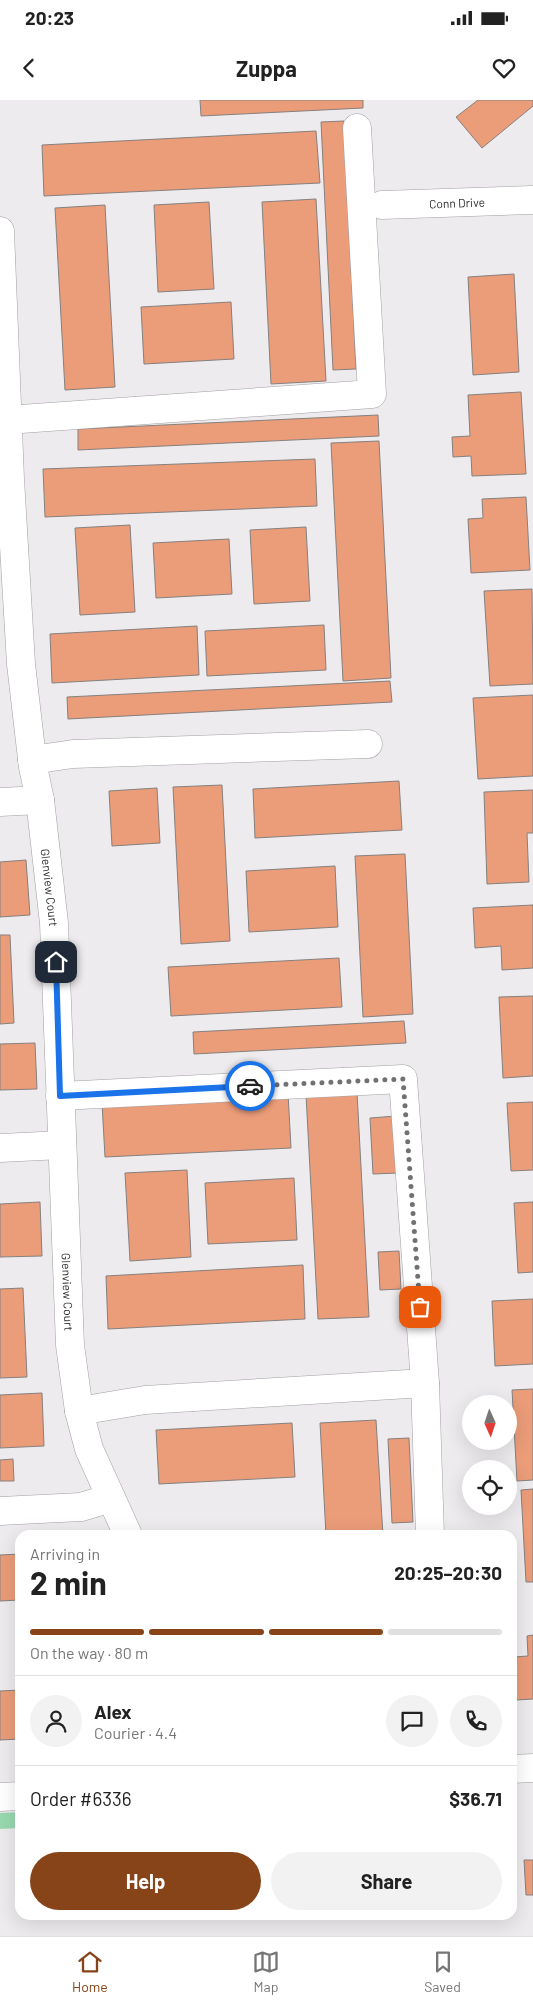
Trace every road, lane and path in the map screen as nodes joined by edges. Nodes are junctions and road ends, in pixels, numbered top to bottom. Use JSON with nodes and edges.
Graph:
{"nodes":[{"id":1,"x":357,"y":128,"type":"dead end"},
{"id":2,"x":533,"y":200,"type":"edge"},
{"id":3,"x":382,"y":205,"type":"dead end"},
{"id":4,"x":0,"y":231,"type":"edge"},
{"id":5,"x":8,"y":420,"type":"junction"},
{"id":6,"x":5,"y":479,"type":"edge"},
{"id":7,"x":368,"y":744,"type":"dead end"},
{"id":8,"x":32,"y":760,"type":"junction"},
{"id":9,"x":40,"y":800,"type":"junction"},
{"id":10,"x":0,"y":802,"type":"edge"},
{"id":11,"x":60,"y":1096,"type":"junction"},
{"id":12,"x":62,"y":1145,"type":"junction"},
{"id":13,"x":0,"y":1148,"type":"edge"},
{"id":14,"x":425,"y":1383,"type":"junction"},
{"id":15,"x":79,"y":1410,"type":"junction"},
{"id":16,"x":112,"y":1498,"type":"junction"},
{"id":17,"x":0,"y":1511,"type":"edge"},
{"id":18,"x":126,"y":1530,"type":"edge"},
{"id":19,"x":430,"y":1530,"type":"edge"},
{"id":20,"x":533,"y":1768,"type":"edge"},
{"id":21,"x":517,"y":1769,"type":"edge"},
{"id":22,"x":15,"y":1796,"type":"edge"},
{"id":23,"x":0,"y":1797,"type":"edge"}],
"edges":[{"from":1,"to":5,"type":"street"},
{"from":2,"to":3,"type":"street","name":"Conn Drive"},
{"from":4,"to":5,"type":"street","name":"Glenview Court"},
{"from":5,"to":6,"type":"street","name":"Glenview Court"},
{"from":6,"to":8,"type":"street","name":"Glenview Court"},
{"from":7,"to":8,"type":"street"},
{"from":8,"to":9,"type":"street","name":"Glenview Court"},
{"from":9,"to":10,"type":"street"},
{"from":9,"to":11,"type":"street","name":"Glenview Court"},
{"from":11,"to":12,"type":"street","name":"Glenview Court"},
{"from":11,"to":14,"type":"street"},
{"from":12,"to":13,"type":"street"},
{"from":12,"to":15,"type":"street","name":"Glenview Court"},
{"from":14,"to":15,"type":"street"},
{"from":14,"to":19,"type":"street"},
{"from":15,"to":16,"type":"street","name":"Glenview Court"},
{"from":16,"to":17,"type":"street"},
{"from":16,"to":18,"type":"street","name":"Glenview Court"},
{"from":20,"to":21,"type":"street"},
{"from":22,"to":23,"type":"street"}]}
